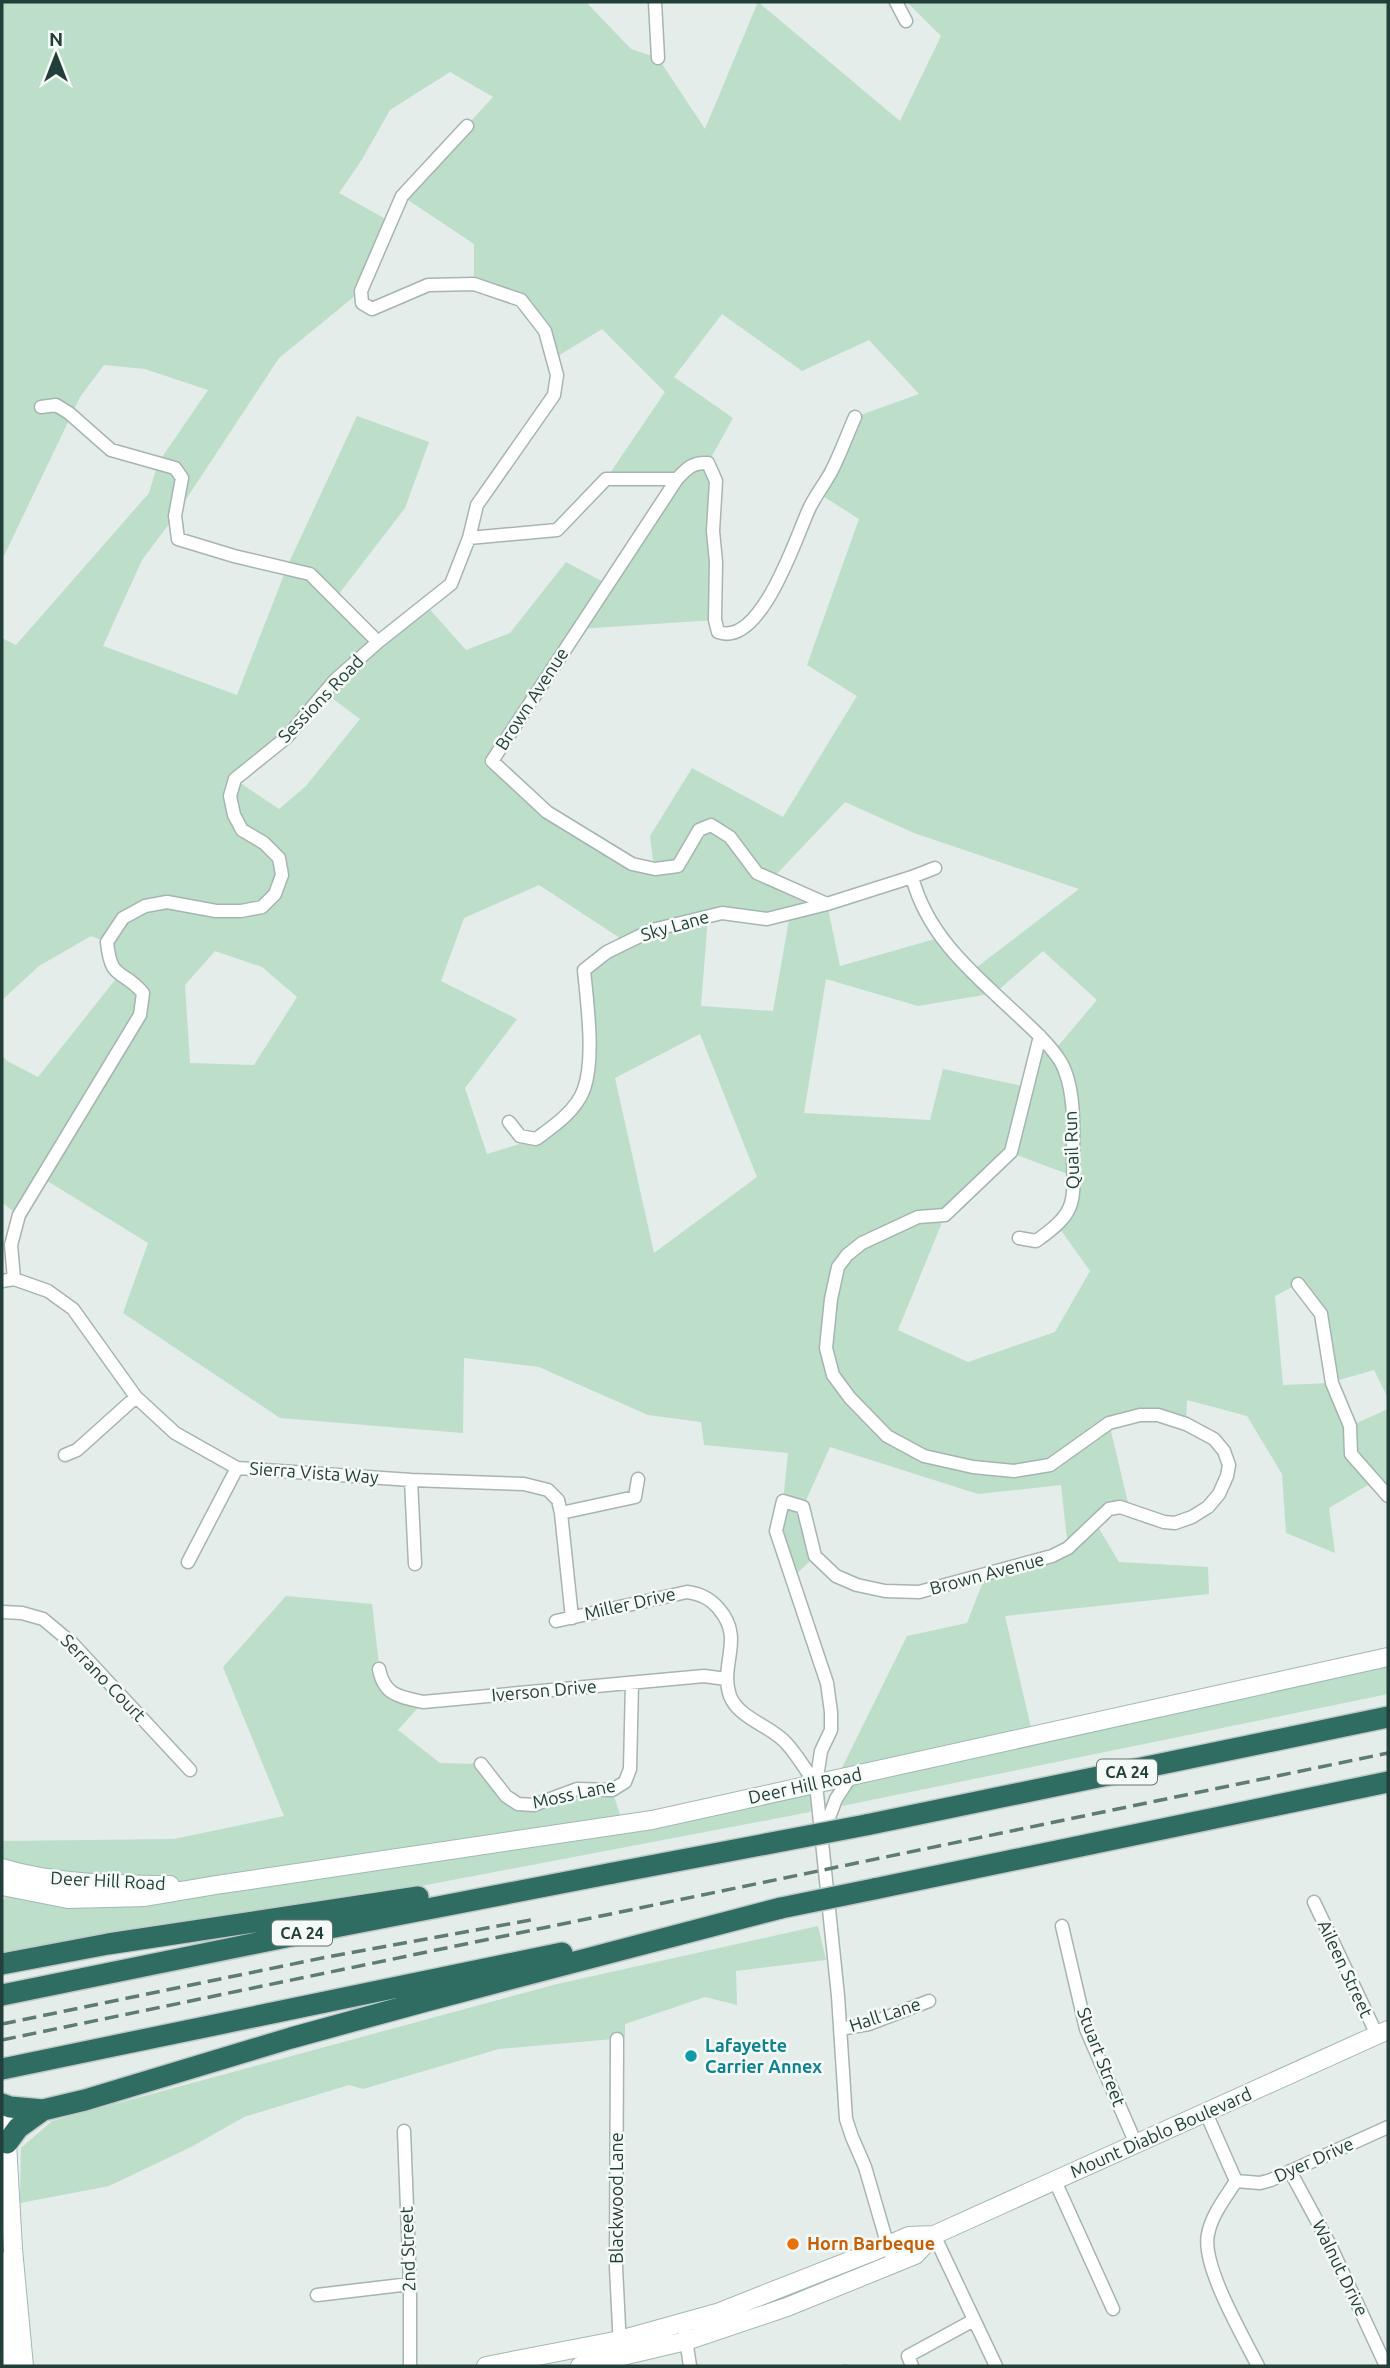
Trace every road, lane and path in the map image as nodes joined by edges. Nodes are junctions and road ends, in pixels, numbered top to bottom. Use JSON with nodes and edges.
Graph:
{"nodes":[{"id":1,"x":655,"y":2,"type":"edge"},
{"id":2,"x":896,"y":2,"type":"edge"},
{"id":3,"x":906,"y":21,"type":"dead end"},
{"id":4,"x":658,"y":58,"type":"dead end"},
{"id":5,"x":467,"y":127,"type":"dead end"},
{"id":6,"x":41,"y":408,"type":"dead end"},
{"id":7,"x":855,"y":417,"type":"dead end"},
{"id":8,"x":677,"y":479,"type":"junction"},
{"id":9,"x":468,"y":538,"type":"junction"},
{"id":10,"x":378,"y":642,"type":"junction"},
{"id":11,"x":936,"y":868,"type":"dead end"},
{"id":12,"x":912,"y":877,"type":"junction"},
{"id":13,"x":827,"y":904,"type":"junction"},
{"id":14,"x":1040,"y":1036,"type":"junction"},
{"id":15,"x":509,"y":1122,"type":"dead end"},
{"id":16,"x":1019,"y":1238,"type":"dead end"},
{"id":17,"x":8,"y":1280,"type":"edge"},
{"id":18,"x":1298,"y":1283,"type":"dead end"},
{"id":19,"x":136,"y":1397,"type":"junction"},
{"id":20,"x":65,"y":1455,"type":"dead end"},
{"id":21,"x":237,"y":1468,"type":"junction"},
{"id":22,"x":638,"y":1479,"type":"dead end"},
{"id":23,"x":411,"y":1480,"type":"junction"},
{"id":24,"x":1388,"y":1496,"type":"edge"},
{"id":25,"x":561,"y":1513,"type":"junction"},
{"id":26,"x":188,"y":1562,"type":"dead end"},
{"id":27,"x":415,"y":1564,"type":"dead end"},
{"id":28,"x":2,"y":1612,"type":"edge"},
{"id":29,"x":572,"y":1618,"type":"junction"},
{"id":30,"x":556,"y":1621,"type":"dead end"},
{"id":31,"x":1388,"y":1657,"type":"edge"},
{"id":32,"x":379,"y":1669,"type":"dead end"},
{"id":33,"x":726,"y":1679,"type":"junction"},
{"id":34,"x":632,"y":1683,"type":"junction"},
{"id":35,"x":1388,"y":1717,"type":"edge"},
{"id":36,"x":481,"y":1764,"type":"dead end"},
{"id":37,"x":190,"y":1770,"type":"dead end"},
{"id":38,"x":851,"y":1776,"type":"junction"},
{"id":39,"x":1388,"y":1782,"type":"edge"},
{"id":40,"x":816,"y":1784,"type":"junction"},
{"id":41,"x":822,"y":1835,"type":"junction"},
{"id":42,"x":2,"y":1868,"type":"edge"},
{"id":43,"x":569,"y":1881,"type":"junction"},
{"id":44,"x":216,"y":1885,"type":"junction"},
{"id":45,"x":2,"y":1886,"type":"edge"},
{"id":46,"x":20,"y":1891,"type":"junction"},
{"id":47,"x":2,"y":1901,"type":"edge"},
{"id":48,"x":1314,"y":1902,"type":"dead end"},
{"id":49,"x":1062,"y":1926,"type":"dead end"},
{"id":50,"x":700,"y":1928,"type":"junction"},
{"id":51,"x":9,"y":1963,"type":"edge"},
{"id":52,"x":2,"y":1995,"type":"edge"},
{"id":53,"x":929,"y":2001,"type":"dead end"},
{"id":54,"x":840,"y":2029,"type":"junction"},
{"id":55,"x":1383,"y":2033,"type":"edge"},
{"id":56,"x":617,"y":2039,"type":"dead end"},
{"id":57,"x":2,"y":2069,"type":"edge"},
{"id":58,"x":2,"y":2104,"type":"edge"},
{"id":59,"x":43,"y":2110,"type":"junction"},
{"id":60,"x":1206,"y":2113,"type":"junction"},
{"id":61,"x":2,"y":2115,"type":"edge"},
{"id":62,"x":1388,"y":2127,"type":"edge"},
{"id":63,"x":404,"y":2131,"type":"dead end"},
{"id":64,"x":7,"y":2143,"type":"junction"},
{"id":65,"x":1136,"y":2144,"type":"junction"},
{"id":66,"x":1290,"y":2172,"type":"junction"},
{"id":67,"x":1055,"y":2180,"type":"junction"},
{"id":68,"x":1236,"y":2180,"type":"junction"},
{"id":69,"x":934,"y":2235,"type":"junction"},
{"id":70,"x":887,"y":2245,"type":"junction"},
{"id":71,"x":2,"y":2261,"type":"edge"},
{"id":72,"x":893,"y":2263,"type":"junction"},
{"id":73,"x":410,"y":2284,"type":"junction"},
{"id":74,"x":317,"y":2295,"type":"dead end"},
{"id":75,"x":5,"y":2307,"type":"junction"},
{"id":76,"x":1113,"y":2309,"type":"dead end"},
{"id":77,"x":974,"y":2320,"type":"junction"},
{"id":78,"x":683,"y":2323,"type":"junction"},
{"id":79,"x":20,"y":2335,"type":"junction"},
{"id":80,"x":686,"y":2341,"type":"junction"},
{"id":81,"x":620,"y":2349,"type":"junction"},
{"id":82,"x":9,"y":2366,"type":"edge"},
{"id":83,"x":24,"y":2366,"type":"edge"},
{"id":84,"x":410,"y":2366,"type":"edge"},
{"id":85,"x":486,"y":2366,"type":"edge"},
{"id":86,"x":580,"y":2366,"type":"edge"},
{"id":87,"x":690,"y":2366,"type":"edge"},
{"id":88,"x":912,"y":2366,"type":"edge"},
{"id":89,"x":996,"y":2366,"type":"edge"},
{"id":90,"x":1258,"y":2366,"type":"edge"},
{"id":91,"x":1386,"y":2366,"type":"edge"}],
"edges":[{"from":1,"to":4,"type":"street"},
{"from":2,"to":3,"type":"street"},
{"from":5,"to":9,"type":"street"},
{"from":6,"to":10,"type":"street","name":"Sessions Road"},
{"from":7,"to":8,"type":"street"},
{"from":8,"to":9,"type":"street"},
{"from":8,"to":13,"type":"street","name":"Brown Avenue"},
{"from":9,"to":10,"type":"street"},
{"from":10,"to":17,"type":"street","name":"Sessions Road"},
{"from":11,"to":12,"type":"street","name":"Sky Lane"},
{"from":12,"to":13,"type":"street","name":"Sky Lane"},
{"from":12,"to":14,"type":"street"},
{"from":13,"to":15,"type":"street","name":"Sky Lane"},
{"from":14,"to":16,"type":"street","name":"Quail Run"},
{"from":14,"to":40,"type":"street","name":"Brown Avenue"},
{"from":17,"to":19,"type":"street","name":"Sierra Vista Way"},
{"from":18,"to":24,"type":"street"},
{"from":19,"to":20,"type":"street"},
{"from":19,"to":21,"type":"street","name":"Sierra Vista Way"},
{"from":21,"to":23,"type":"street","name":"Sierra Vista Way"},
{"from":21,"to":26,"type":"street"},
{"from":22,"to":25,"type":"street"},
{"from":23,"to":25,"type":"street","name":"Sierra Vista Way"},
{"from":23,"to":27,"type":"street"},
{"from":25,"to":29,"type":"street","name":"Miller Drive"},
{"from":28,"to":37,"type":"street","name":"Serrano Court"},
{"from":29,"to":30,"type":"street","name":"Miller Drive"},
{"from":29,"to":33,"type":"street","name":"Miller Drive"},
{"from":31,"to":38,"type":"street","name":"Deer Hill Road"},
{"from":32,"to":34,"type":"street","name":"Iverson Drive"},
{"from":33,"to":34,"type":"street","name":"Iverson Drive"},
{"from":33,"to":40,"type":"street"},
{"from":34,"to":36,"type":"street","name":"Moss Lane"},
{"from":35,"to":43,"type":"highway","number":"CA 24","bridge":true},
{"from":38,"to":40,"type":"street","name":"Deer Hill Road"},
{"from":38,"to":41,"type":"street"},
{"from":39,"to":50,"type":"highway","bridge":true},
{"from":40,"to":41,"type":"street","name":"Brown Avenue"},
{"from":40,"to":44,"type":"street","name":"Deer Hill Road"},
{"from":41,"to":54,"type":"street","name":"Brown Avenue"},
{"from":42,"to":44,"type":"street","name":"Deer Hill Road"},
{"from":43,"to":51,"type":"highway"},
{"from":43,"to":52,"type":"highway","number":"CA 24"},
{"from":44,"to":46,"type":"street","name":"Deer Hill Road"},
{"from":45,"to":46,"type":"street","name":"Deer Hill Road"},
{"from":46,"to":47,"type":"street"},
{"from":48,"to":55,"type":"street","name":"Aileen Street"},
{"from":49,"to":65,"type":"street","name":"Stuart Street"},
{"from":50,"to":57,"type":"highway"},
{"from":50,"to":59,"type":"highway"},
{"from":53,"to":54,"type":"street","name":"Hall Lane"},
{"from":54,"to":70,"type":"street","name":"Brown Avenue"},
{"from":55,"to":60,"type":"street","name":"Mount Diablo Boulevard"},
{"from":56,"to":81,"type":"street","name":"Blackwood Lane"},
{"from":58,"to":59,"type":"highway"},
{"from":59,"to":64,"type":"highway"},
{"from":60,"to":65,"type":"street","name":"Mount Diablo Boulevard"},
{"from":60,"to":68,"type":"street"},
{"from":61,"to":64,"type":"street"},
{"from":62,"to":66,"type":"street","name":"Dyer Drive"},
{"from":63,"to":73,"type":"street","name":"2nd Street"},
{"from":64,"to":79,"type":"street"},
{"from":65,"to":67,"type":"street","name":"Mount Diablo Boulevard"},
{"from":66,"to":68,"type":"street","name":"Dyer Drive"},
{"from":66,"to":91,"type":"street","name":"Walnut Drive"},
{"from":67,"to":69,"type":"street","name":"Mount Diablo Boulevard"},
{"from":67,"to":76,"type":"street"},
{"from":68,"to":90,"type":"street"},
{"from":69,"to":70,"type":"street","name":"Mount Diablo Boulevard"},
{"from":69,"to":72,"type":"street","name":"Mount Diablo Boulevard"},
{"from":69,"to":77,"type":"street"},
{"from":70,"to":72,"type":"street","name":"Brown Avenue"},
{"from":70,"to":78,"type":"street","name":"Mount Diablo Boulevard"},
{"from":71,"to":75,"type":"street"},
{"from":72,"to":80,"type":"street","name":"Mount Diablo Boulevard"},
{"from":73,"to":74,"type":"street"},
{"from":73,"to":84,"type":"street","name":"2nd Street"},
{"from":75,"to":79,"type":"street"},
{"from":75,"to":82,"type":"street"},
{"from":77,"to":88,"type":"street"},
{"from":77,"to":89,"type":"street"},
{"from":78,"to":80,"type":"street"},
{"from":78,"to":81,"type":"street","name":"Mount Diablo Boulevard"},
{"from":79,"to":83,"type":"street"},
{"from":80,"to":81,"type":"street","name":"Mount Diablo Boulevard"},
{"from":80,"to":87,"type":"street"},
{"from":81,"to":85,"type":"street","name":"Mount Diablo Boulevard"},
{"from":81,"to":86,"type":"street","name":"Mount Diablo Boulevard"}]}
